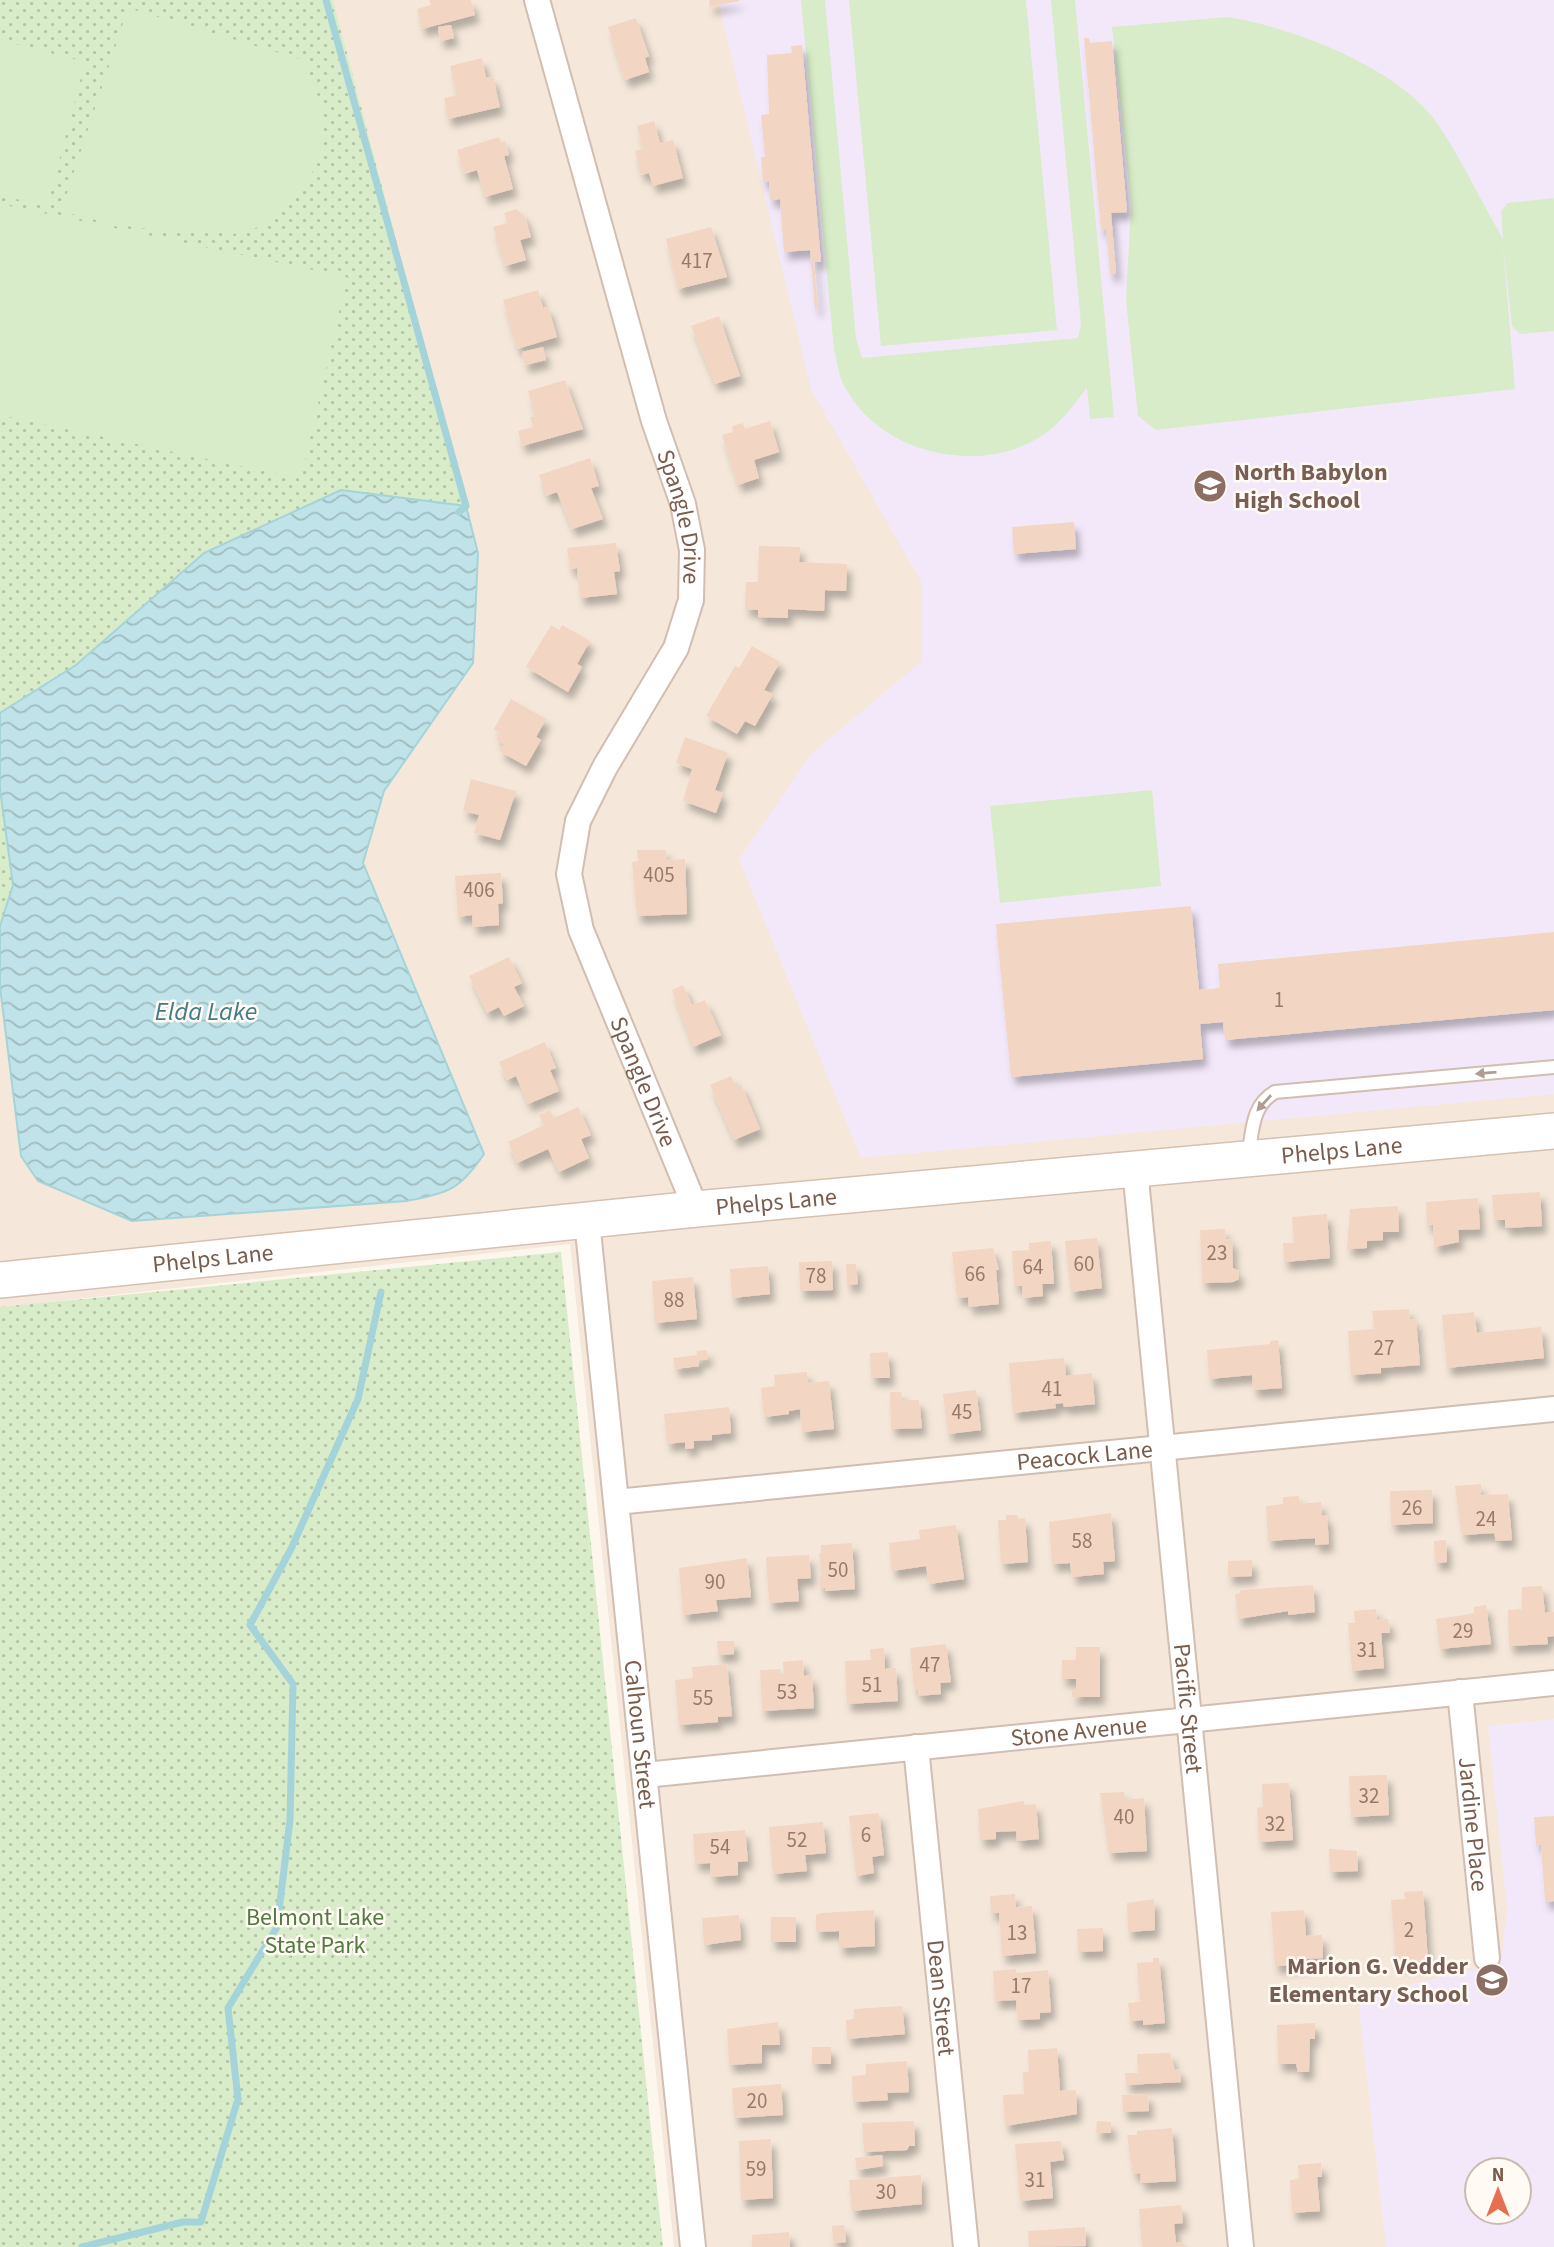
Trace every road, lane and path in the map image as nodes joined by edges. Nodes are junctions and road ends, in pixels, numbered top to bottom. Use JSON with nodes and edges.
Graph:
{"nodes":[{"id":1,"x":537,"y":0,"type":"edge"},
{"id":2,"x":1554,"y":1066,"type":"edge"},
{"id":3,"x":1554,"y":1130,"type":"edge"},
{"id":4,"x":1247,"y":1159,"type":"junction"},
{"id":5,"x":1135,"y":1169,"type":"junction"},
{"id":6,"x":696,"y":1209,"type":"junction"},
{"id":7,"x":587,"y":1221,"type":"junction"},
{"id":8,"x":0,"y":1280,"type":"edge"},
{"id":9,"x":1554,"y":1409,"type":"edge"},
{"id":10,"x":1161,"y":1447,"type":"junction"},
{"id":11,"x":616,"y":1502,"type":"junction"},
{"id":12,"x":1554,"y":1683,"type":"edge"},
{"id":13,"x":1460,"y":1692,"type":"junction"},
{"id":14,"x":1187,"y":1720,"type":"junction"},
{"id":15,"x":916,"y":1747,"type":"junction"},
{"id":16,"x":645,"y":1775,"type":"junction"},
{"id":17,"x":1487,"y":1958,"type":"dead end"},
{"id":18,"x":693,"y":2247,"type":"edge"},
{"id":19,"x":966,"y":2247,"type":"edge"},
{"id":20,"x":1241,"y":2247,"type":"edge"}],
"edges":[{"from":1,"to":6,"type":"street","name":"Spangle Drive"},
{"from":2,"to":4,"type":"lane","one_way":true},
{"from":3,"to":4,"type":"street","name":"Phelps Lane"},
{"from":4,"to":5,"type":"street","name":"Phelps Lane"},
{"from":5,"to":6,"type":"street","name":"Phelps Lane"},
{"from":5,"to":10,"type":"street","name":"Pacific Street"},
{"from":6,"to":7,"type":"street","name":"Phelps Lane"},
{"from":7,"to":8,"type":"street","name":"Phelps Lane"},
{"from":7,"to":11,"type":"street","name":"Calhoun Street"},
{"from":9,"to":10,"type":"street","name":"Peacock Lane"},
{"from":10,"to":11,"type":"street","name":"Peacock Lane"},
{"from":10,"to":14,"type":"street","name":"Pacific Street"},
{"from":11,"to":16,"type":"street","name":"Calhoun Street"},
{"from":12,"to":13,"type":"street","name":"Stone Avenue"},
{"from":13,"to":14,"type":"street","name":"Stone Avenue"},
{"from":13,"to":17,"type":"street","name":"Jardine Place"},
{"from":14,"to":15,"type":"street","name":"Stone Avenue"},
{"from":14,"to":20,"type":"street","name":"Pacific Street"},
{"from":15,"to":16,"type":"street","name":"Stone Avenue"},
{"from":15,"to":19,"type":"street","name":"Dean Street"},
{"from":16,"to":18,"type":"street","name":"Calhoun Street"}]}
